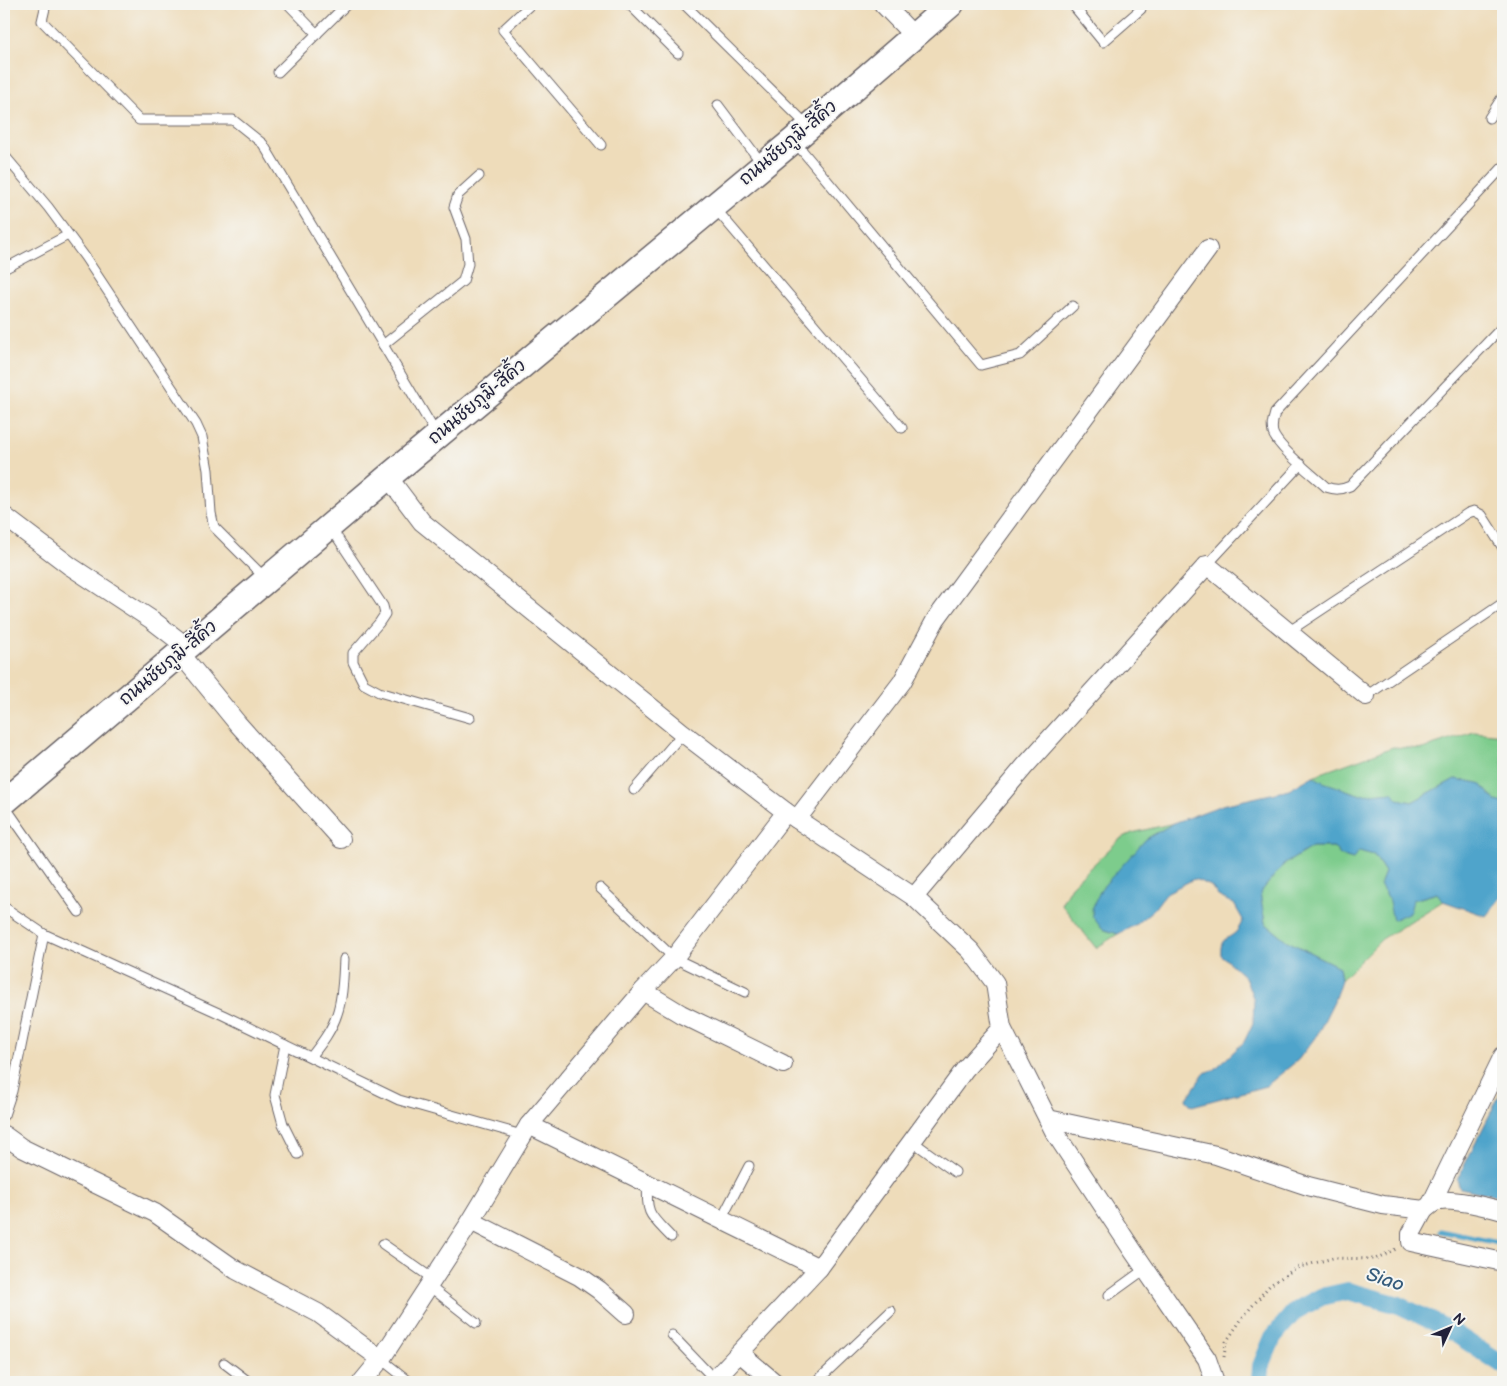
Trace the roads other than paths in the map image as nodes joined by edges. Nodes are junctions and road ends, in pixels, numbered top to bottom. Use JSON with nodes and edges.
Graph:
{"nodes":[{"id":1,"x":46,"y":4,"type":"edge"},
{"id":2,"x":288,"y":4,"type":"edge"},
{"id":3,"x":348,"y":4,"type":"edge"},
{"id":4,"x":531,"y":4,"type":"edge"},
{"id":5,"x":629,"y":4,"type":"edge"},
{"id":6,"x":684,"y":4,"type":"edge"},
{"id":7,"x":884,"y":4,"type":"edge"},
{"id":8,"x":952,"y":4,"type":"edge"},
{"id":9,"x":1072,"y":4,"type":"edge"},
{"id":10,"x":1141,"y":9,"type":"dead end"},
{"id":11,"x":317,"y":34,"type":"junction"},
{"id":12,"x":913,"y":35,"type":"junction"},
{"id":13,"x":678,"y":53,"type":"dead end"},
{"id":14,"x":278,"y":72,"type":"dead end"},
{"id":15,"x":1503,"y":96,"type":"edge"},
{"id":16,"x":718,"y":105,"type":"dead end"},
{"id":17,"x":1489,"y":118,"type":"dead end"},
{"id":18,"x":801,"y":133,"type":"junction"},
{"id":19,"x":602,"y":145,"type":"dead end"},
{"id":20,"x":4,"y":155,"type":"edge"},
{"id":21,"x":764,"y":165,"type":"junction"},
{"id":22,"x":1503,"y":167,"type":"edge"},
{"id":23,"x":479,"y":176,"type":"dead end"},
{"id":24,"x":714,"y":205,"type":"junction"},
{"id":25,"x":68,"y":234,"type":"junction"},
{"id":26,"x":1208,"y":250,"type":"dead end"},
{"id":27,"x":4,"y":270,"type":"edge"},
{"id":28,"x":1073,"y":306,"type":"dead end"},
{"id":29,"x":1503,"y":326,"type":"edge"},
{"id":30,"x":383,"y":345,"type":"junction"},
{"id":31,"x":902,"y":428,"type":"dead end"},
{"id":32,"x":437,"y":436,"type":"junction"},
{"id":33,"x":1301,"y":464,"type":"junction"},
{"id":34,"x":388,"y":477,"type":"junction"},
{"id":35,"x":4,"y":516,"type":"edge"},
{"id":36,"x":330,"y":526,"type":"junction"},
{"id":37,"x":1503,"y":548,"type":"edge"},
{"id":38,"x":1207,"y":565,"type":"junction"},
{"id":39,"x":266,"y":580,"type":"junction"},
{"id":40,"x":1503,"y":603,"type":"edge"},
{"id":41,"x":1288,"y":632,"type":"junction"},
{"id":42,"x":183,"y":650,"type":"junction"},
{"id":43,"x":1366,"y":696,"type":"joint"},
{"id":44,"x":470,"y":718,"type":"dead end"},
{"id":45,"x":683,"y":733,"type":"junction"},
{"id":46,"x":634,"y":790,"type":"dead end"},
{"id":47,"x":4,"y":803,"type":"edge"},
{"id":48,"x":791,"y":816,"type":"junction"},
{"id":49,"x":341,"y":839,"type":"dead end"},
{"id":50,"x":600,"y":888,"type":"dead end"},
{"id":51,"x":914,"y":897,"type":"junction"},
{"id":52,"x":4,"y":907,"type":"edge"},
{"id":53,"x":79,"y":912,"type":"dead end"},
{"id":54,"x":44,"y":934,"type":"junction"},
{"id":55,"x":674,"y":958,"type":"junction"},
{"id":56,"x":344,"y":959,"type":"dead end"},
{"id":57,"x":643,"y":991,"type":"junction"},
{"id":58,"x":745,"y":992,"type":"dead end"},
{"id":59,"x":1002,"y":1028,"type":"junction"},
{"id":60,"x":285,"y":1045,"type":"junction"},
{"id":61,"x":1503,"y":1056,"type":"edge"},
{"id":62,"x":311,"y":1057,"type":"junction"},
{"id":63,"x":783,"y":1064,"type":"dead end"},
{"id":64,"x":4,"y":1115,"type":"edge"},
{"id":65,"x":1048,"y":1118,"type":"junction"},
{"id":66,"x":526,"y":1130,"type":"junction"},
{"id":67,"x":4,"y":1135,"type":"edge"},
{"id":68,"x":912,"y":1141,"type":"junction"},
{"id":69,"x":298,"y":1154,"type":"dead end"},
{"id":70,"x":749,"y":1166,"type":"dead end"},
{"id":71,"x":955,"y":1172,"type":"dead end"},
{"id":72,"x":648,"y":1184,"type":"junction"},
{"id":73,"x":1503,"y":1211,"type":"edge"},
{"id":74,"x":472,"y":1220,"type":"junction"},
{"id":75,"x":720,"y":1220,"type":"junction"},
{"id":76,"x":1419,"y":1222,"type":"junction"},
{"id":77,"x":671,"y":1237,"type":"dead end"},
{"id":78,"x":383,"y":1244,"type":"dead end"},
{"id":79,"x":1503,"y":1262,"type":"edge"},
{"id":80,"x":819,"y":1268,"type":"junction"},
{"id":81,"x":1145,"y":1269,"type":"junction"},
{"id":82,"x":431,"y":1282,"type":"junction"},
{"id":83,"x":1110,"y":1295,"type":"dead end"},
{"id":84,"x":891,"y":1311,"type":"dead end"},
{"id":85,"x":626,"y":1314,"type":"dead end"},
{"id":86,"x":476,"y":1323,"type":"dead end"},
{"id":87,"x":672,"y":1335,"type":"dead end"},
{"id":88,"x":741,"y":1354,"type":"junction"},
{"id":89,"x":381,"y":1359,"type":"junction"},
{"id":90,"x":224,"y":1363,"type":"dead end"},
{"id":91,"x":714,"y":1381,"type":"edge"},
{"id":92,"x":250,"y":1382,"type":"edge"},
{"id":93,"x":362,"y":1382,"type":"edge"},
{"id":94,"x":410,"y":1382,"type":"edge"},
{"id":95,"x":774,"y":1382,"type":"edge"},
{"id":96,"x":816,"y":1382,"type":"edge"},
{"id":97,"x":1215,"y":1382,"type":"edge"}],
"edges":[{"from":1,"to":30,"type":"lane"},
{"from":2,"to":11,"type":"lane"},
{"from":3,"to":11,"type":"lane"},
{"from":4,"to":19,"type":"lane"},
{"from":5,"to":13,"type":"lane"},
{"from":6,"to":18,"type":"lane"},
{"from":7,"to":12,"type":"street"},
{"from":8,"to":12,"type":"main road","name":"ถนนชัยภูมิ-สีคิ้ว"},
{"from":9,"to":10,"type":"lane"},
{"from":11,"to":14,"type":"lane"},
{"from":12,"to":18,"type":"main road","name":"ถนนชัยภูมิ-สีคิ้ว"},
{"from":15,"to":17,"type":"lane"},
{"from":16,"to":21,"type":"lane"},
{"from":18,"to":21,"type":"main road","name":"ถนนชัยภูมิ-สีคิ้ว"},
{"from":18,"to":28,"type":"lane"},
{"from":20,"to":25,"type":"lane"},
{"from":21,"to":24,"type":"main road","name":"ถนนชัยภูมิ-สีคิ้ว"},
{"from":22,"to":33,"type":"lane"},
{"from":23,"to":30,"type":"lane"},
{"from":24,"to":31,"type":"lane"},
{"from":24,"to":32,"type":"main road","name":"ถนนชัยภูมิ-สีคิ้ว"},
{"from":25,"to":27,"type":"lane"},
{"from":25,"to":39,"type":"lane"},
{"from":26,"to":48,"type":"street"},
{"from":29,"to":33,"type":"lane"},
{"from":30,"to":32,"type":"lane"},
{"from":32,"to":34,"type":"main road","name":"ถนนชัยภูมิ-สีคิ้ว"},
{"from":33,"to":38,"type":"lane"},
{"from":34,"to":36,"type":"main road","name":"ถนนชัยภูมิ-สีคิ้ว"},
{"from":34,"to":45,"type":"street"},
{"from":35,"to":42,"type":"street"},
{"from":36,"to":39,"type":"main road","name":"ถนนชัยภูมิ-สีคิ้ว"},
{"from":36,"to":44,"type":"lane"},
{"from":37,"to":41,"type":"lane"},
{"from":38,"to":41,"type":"street"},
{"from":38,"to":51,"type":"street"},
{"from":39,"to":42,"type":"main road","name":"ถนนชัยภูมิ-สีคิ้ว"},
{"from":40,"to":43,"type":"lane"},
{"from":41,"to":43,"type":"street"},
{"from":42,"to":47,"type":"main road","name":"ถนนชัยภูมิ-สีคิ้ว"},
{"from":42,"to":49,"type":"street"},
{"from":45,"to":46,"type":"lane"},
{"from":45,"to":48,"type":"street"},
{"from":47,"to":53,"type":"lane"},
{"from":48,"to":51,"type":"street"},
{"from":48,"to":55,"type":"street"},
{"from":50,"to":55,"type":"lane"},
{"from":51,"to":59,"type":"street"},
{"from":52,"to":54,"type":"lane"},
{"from":54,"to":60,"type":"lane"},
{"from":54,"to":64,"type":"lane"},
{"from":55,"to":57,"type":"street"},
{"from":55,"to":58,"type":"lane"},
{"from":56,"to":62,"type":"lane"},
{"from":57,"to":63,"type":"street"},
{"from":57,"to":66,"type":"street"},
{"from":59,"to":65,"type":"street"},
{"from":59,"to":68,"type":"street"},
{"from":60,"to":62,"type":"lane"},
{"from":60,"to":69,"type":"lane"},
{"from":61,"to":76,"type":"street"},
{"from":62,"to":66,"type":"lane"},
{"from":65,"to":76,"type":"street"},
{"from":65,"to":81,"type":"street"},
{"from":66,"to":72,"type":"street"},
{"from":66,"to":74,"type":"street"},
{"from":67,"to":89,"type":"street"},
{"from":68,"to":71,"type":"lane"},
{"from":68,"to":80,"type":"street"},
{"from":70,"to":75,"type":"lane"},
{"from":72,"to":75,"type":"street"},
{"from":72,"to":77,"type":"lane"},
{"from":73,"to":76,"type":"street"},
{"from":74,"to":82,"type":"street"},
{"from":74,"to":85,"type":"street"},
{"from":75,"to":80,"type":"street"},
{"from":76,"to":79,"type":"street"},
{"from":78,"to":82,"type":"lane"},
{"from":80,"to":88,"type":"street"},
{"from":81,"to":83,"type":"lane"},
{"from":81,"to":97,"type":"street"},
{"from":82,"to":86,"type":"lane"},
{"from":82,"to":89,"type":"street"},
{"from":84,"to":96,"type":"lane"},
{"from":87,"to":91,"type":"lane"},
{"from":88,"to":91,"type":"street"},
{"from":88,"to":95,"type":"street"},
{"from":89,"to":93,"type":"street"},
{"from":89,"to":94,"type":"lane"},
{"from":90,"to":92,"type":"lane"}]}
